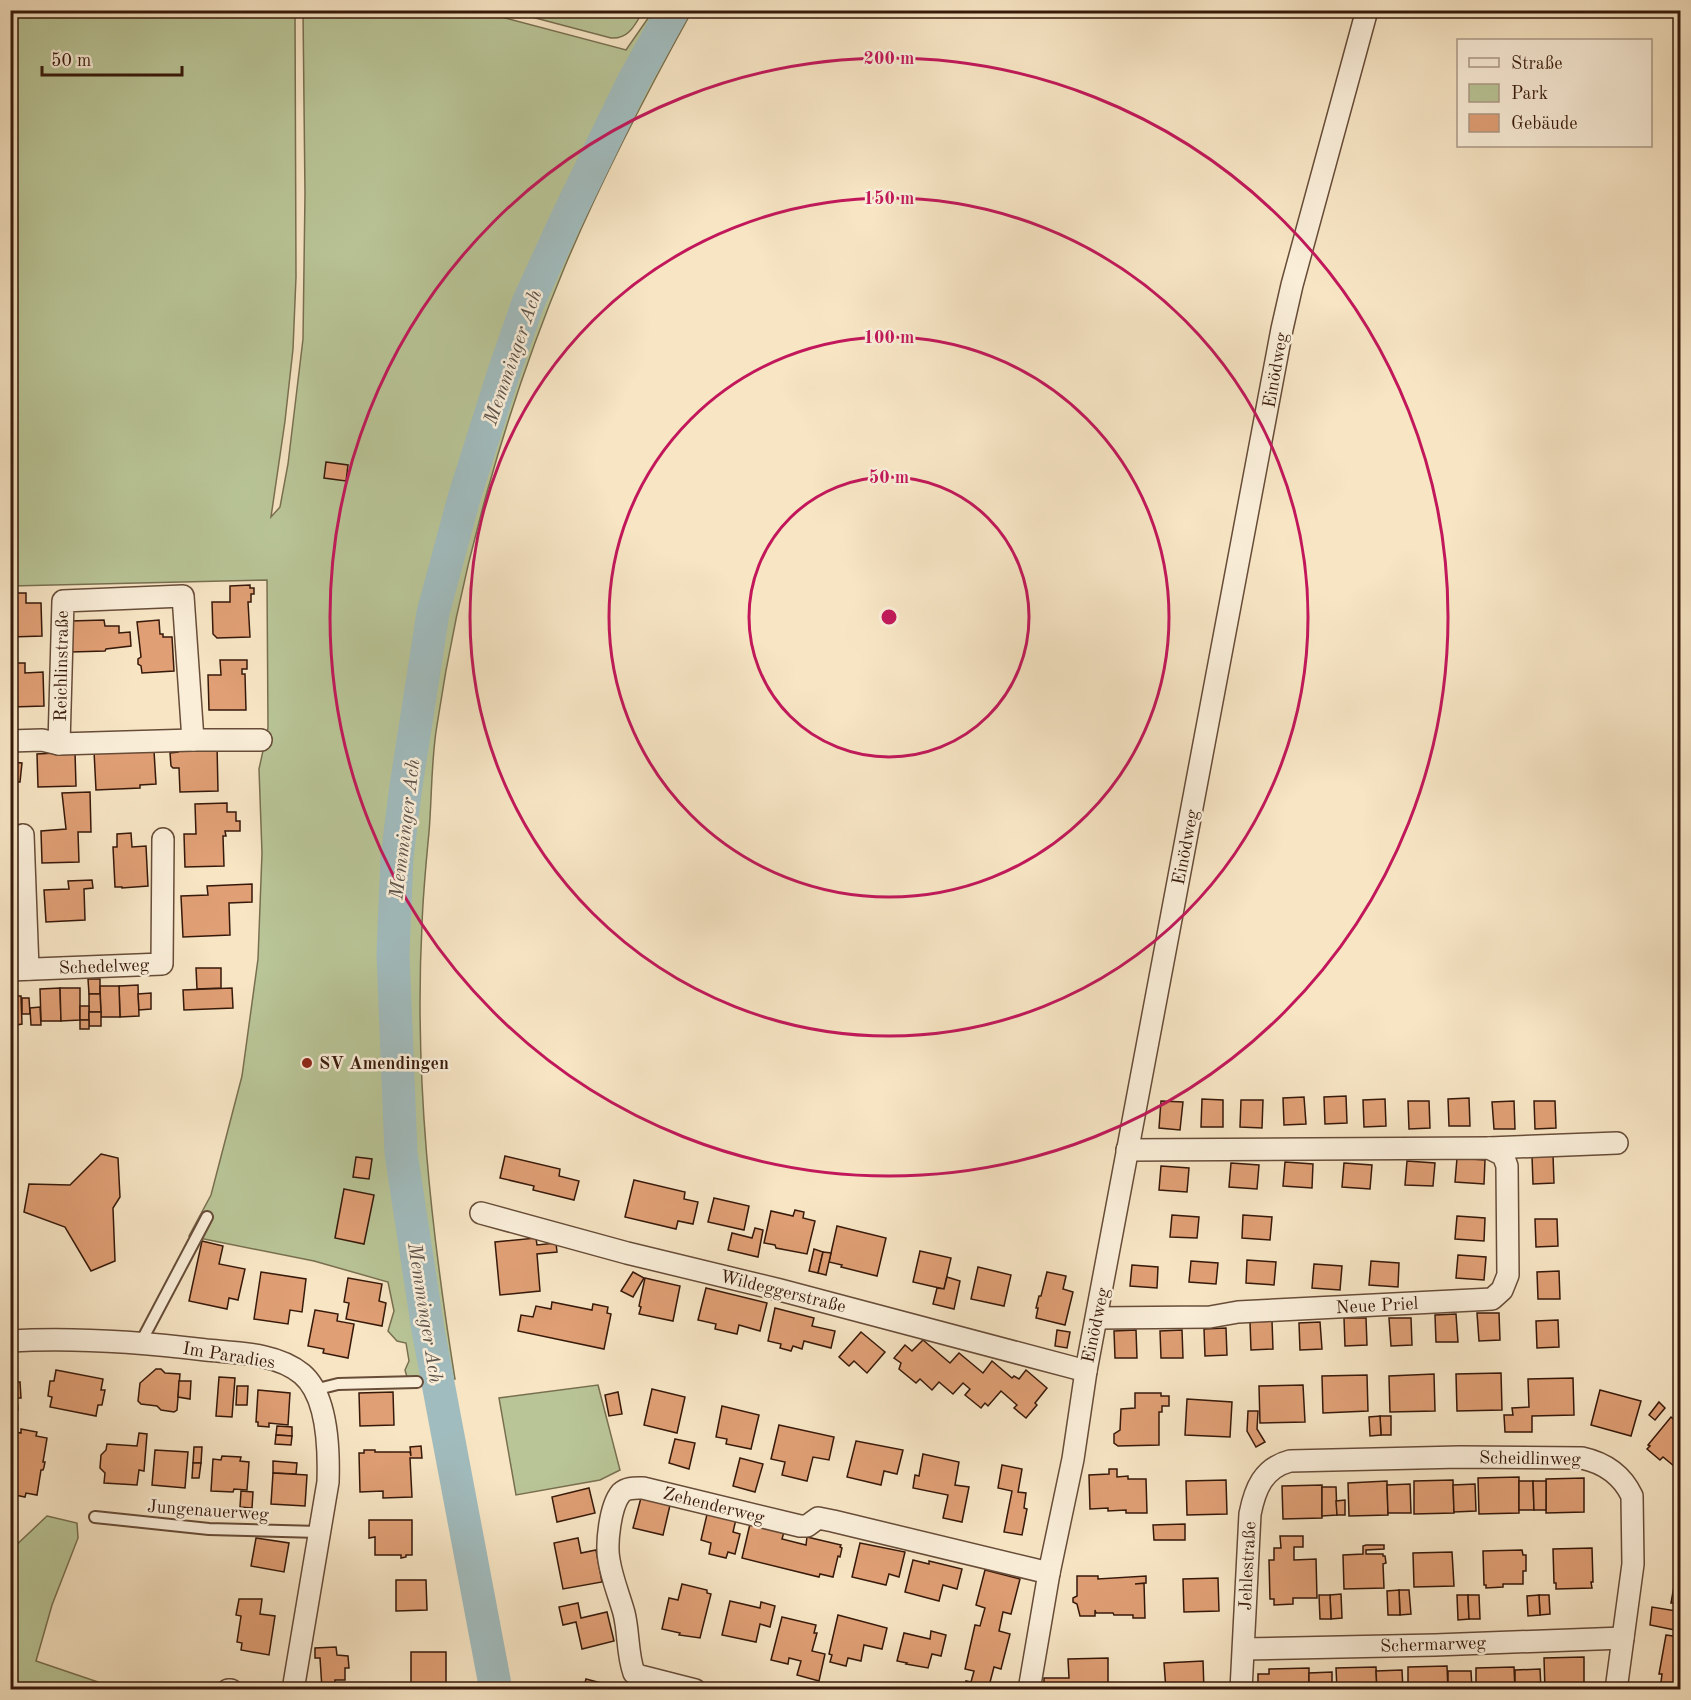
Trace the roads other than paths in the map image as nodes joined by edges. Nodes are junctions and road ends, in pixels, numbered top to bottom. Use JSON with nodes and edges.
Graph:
{"nodes":[{"id":1,"x":1367,"y":10,"type":"edge"},
{"id":2,"x":192,"y":740,"type":"junction"},
{"id":3,"x":261,"y":740,"type":"dead end"},
{"id":4,"x":10,"y":741,"type":"edge"},
{"id":5,"x":59,"y":744,"type":"junction"},
{"id":6,"x":23,"y":835,"type":"dead end"},
{"id":7,"x":163,"y":839,"type":"dead end"},
{"id":8,"x":20,"y":970,"type":"edge"},
{"id":9,"x":1617,"y":1143,"type":"dead end"},
{"id":10,"x":1489,"y":1148,"type":"junction"},
{"id":11,"x":1127,"y":1150,"type":"junction"},
{"id":12,"x":481,"y":1213,"type":"dead end"},
{"id":13,"x":207,"y":1217,"type":"dead end"},
{"id":14,"x":1097,"y":1318,"type":"junction"},
{"id":15,"x":10,"y":1341,"type":"edge"},
{"id":16,"x":141,"y":1342,"type":"junction"},
{"id":17,"x":1086,"y":1371,"type":"junction"},
{"id":18,"x":417,"y":1382,"type":"dead end"},
{"id":19,"x":314,"y":1390,"type":"junction"},
{"id":20,"x":1290,"y":1461,"type":"joint"},
{"id":21,"x":95,"y":1517,"type":"dead end"},
{"id":22,"x":319,"y":1532,"type":"junction"},
{"id":23,"x":1049,"y":1573,"type":"junction"},
{"id":24,"x":1623,"y":1638,"type":"junction"},
{"id":25,"x":1244,"y":1649,"type":"junction"},
{"id":26,"x":293,"y":1689,"type":"edge"},
{"id":27,"x":695,"y":1689,"type":"edge"},
{"id":28,"x":1029,"y":1689,"type":"edge"},
{"id":29,"x":1241,"y":1689,"type":"edge"},
{"id":30,"x":1616,"y":1689,"type":"edge"}],
"edges":[{"from":1,"to":11,"type":"street","name":"Einödweg"},
{"from":2,"to":3,"type":"street","name":"Reichlinstraße"},
{"from":2,"to":5,"type":"street","name":"Reichlinstraße"},
{"from":2,"to":5,"type":"street","name":"Reichlinstraße"},
{"from":4,"to":5,"type":"street","name":"Reichlinstraße"},
{"from":6,"to":8,"type":"street","name":"Schedelweg"},
{"from":7,"to":8,"type":"street","name":"Schedelweg"},
{"from":9,"to":10,"type":"street"},
{"from":10,"to":11,"type":"street"},
{"from":10,"to":14,"type":"street","name":"Neue Priel"},
{"from":11,"to":14,"type":"street","name":"Einödweg"},
{"from":12,"to":17,"type":"street","name":"Wildeggerstraße"},
{"from":13,"to":16,"type":"lane"},
{"from":14,"to":17,"type":"street","name":"Einödweg"},
{"from":15,"to":16,"type":"street","name":"Im Paradies"},
{"from":16,"to":19,"type":"street","name":"Im Paradies"},
{"from":17,"to":23,"type":"street","name":"Einödweg"},
{"from":18,"to":19,"type":"lane"},
{"from":19,"to":22,"type":"street","name":"Im Paradies"},
{"from":20,"to":24,"type":"street","name":"Scheidlinweg"},
{"from":20,"to":25,"type":"street","name":"Jehlestraße"},
{"from":21,"to":22,"type":"lane","name":"Jungenauerweg"},
{"from":22,"to":26,"type":"street","name":"Im Paradies"},
{"from":23,"to":27,"type":"street","name":"Zehenderweg"},
{"from":23,"to":28,"type":"street","name":"Einödweg"},
{"from":24,"to":25,"type":"street","name":"Schermarweg"},
{"from":24,"to":30,"type":"street","name":"Scheidlinweg"},
{"from":25,"to":29,"type":"street","name":"Jehlestraße"}]}
